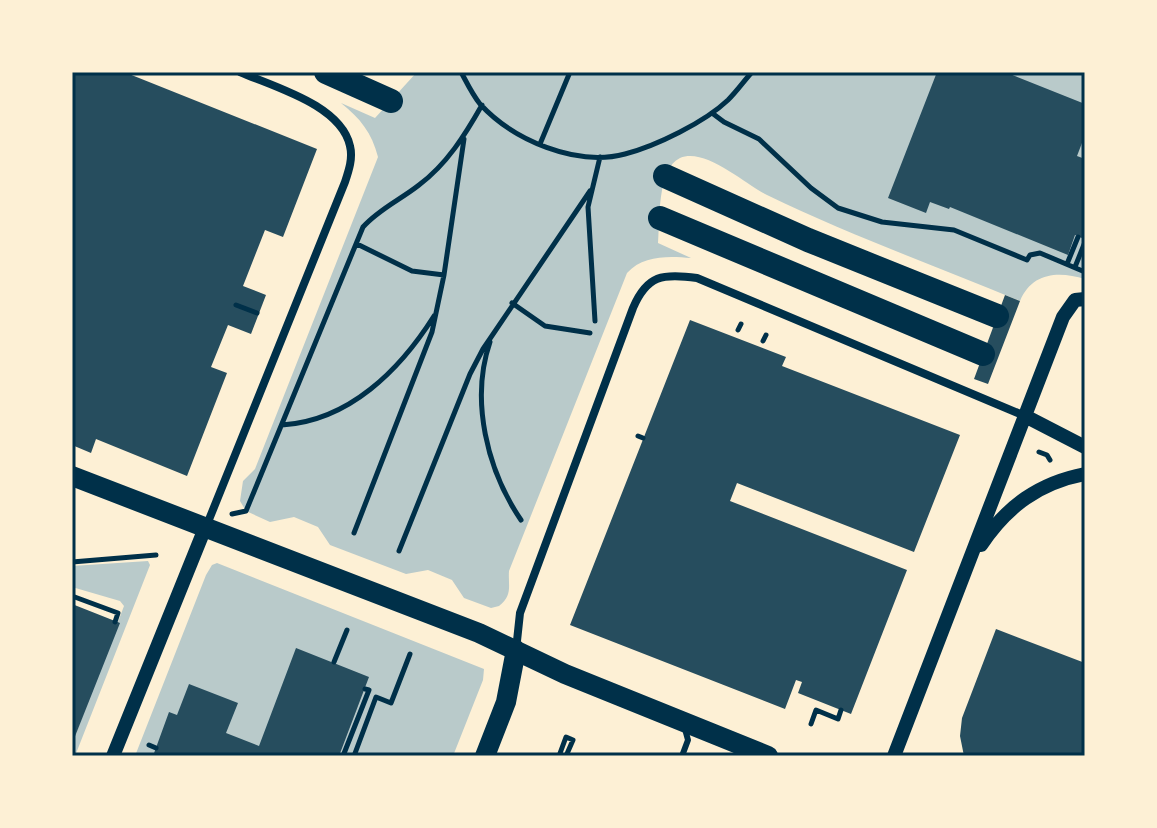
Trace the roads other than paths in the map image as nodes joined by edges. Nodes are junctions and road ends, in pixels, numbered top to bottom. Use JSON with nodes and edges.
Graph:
{"nodes":[{"id":1,"x":240,"y":72,"type":"edge"},
{"id":2,"x":326,"y":72,"type":"edge"},
{"id":3,"x":391,"y":101,"type":"dead end"},
{"id":4,"x":665,"y":176,"type":"dead end"},
{"id":5,"x":660,"y":218,"type":"dead end"},
{"id":6,"x":1085,"y":299,"type":"edge"},
{"id":7,"x":997,"y":316,"type":"dead end"},
{"id":8,"x":983,"y":354,"type":"dead end"},
{"id":9,"x":1025,"y":416,"type":"junction"},
{"id":10,"x":1085,"y":447,"type":"edge"},
{"id":11,"x":1085,"y":474,"type":"edge"},
{"id":12,"x":72,"y":476,"type":"edge"},
{"id":13,"x":205,"y":528,"type":"junction"},
{"id":14,"x":967,"y":565,"type":"junction"},
{"id":15,"x":516,"y":650,"type":"junction"},
{"id":16,"x":679,"y":720,"type":"junction"},
{"id":17,"x":113,"y":756,"type":"edge"},
{"id":18,"x":485,"y":756,"type":"edge"},
{"id":19,"x":682,"y":756,"type":"edge"},
{"id":20,"x":768,"y":756,"type":"edge"},
{"id":21,"x":894,"y":756,"type":"edge"}],
"edges":[{"from":1,"to":13,"type":"street"},
{"from":2,"to":3,"type":"highway"},
{"from":4,"to":7,"type":"highway"},
{"from":5,"to":8,"type":"highway"},
{"from":6,"to":9,"type":"street"},
{"from":9,"to":10,"type":"street"},
{"from":9,"to":14,"type":"street"},
{"from":9,"to":15,"type":"street"},
{"from":11,"to":14,"type":"street"},
{"from":12,"to":13,"type":"main road"},
{"from":13,"to":15,"type":"main road"},
{"from":13,"to":17,"type":"street"},
{"from":14,"to":21,"type":"street"},
{"from":15,"to":16,"type":"main road"},
{"from":15,"to":18,"type":"main road"},
{"from":16,"to":19,"type":"lane"},
{"from":16,"to":20,"type":"main road"}]}
